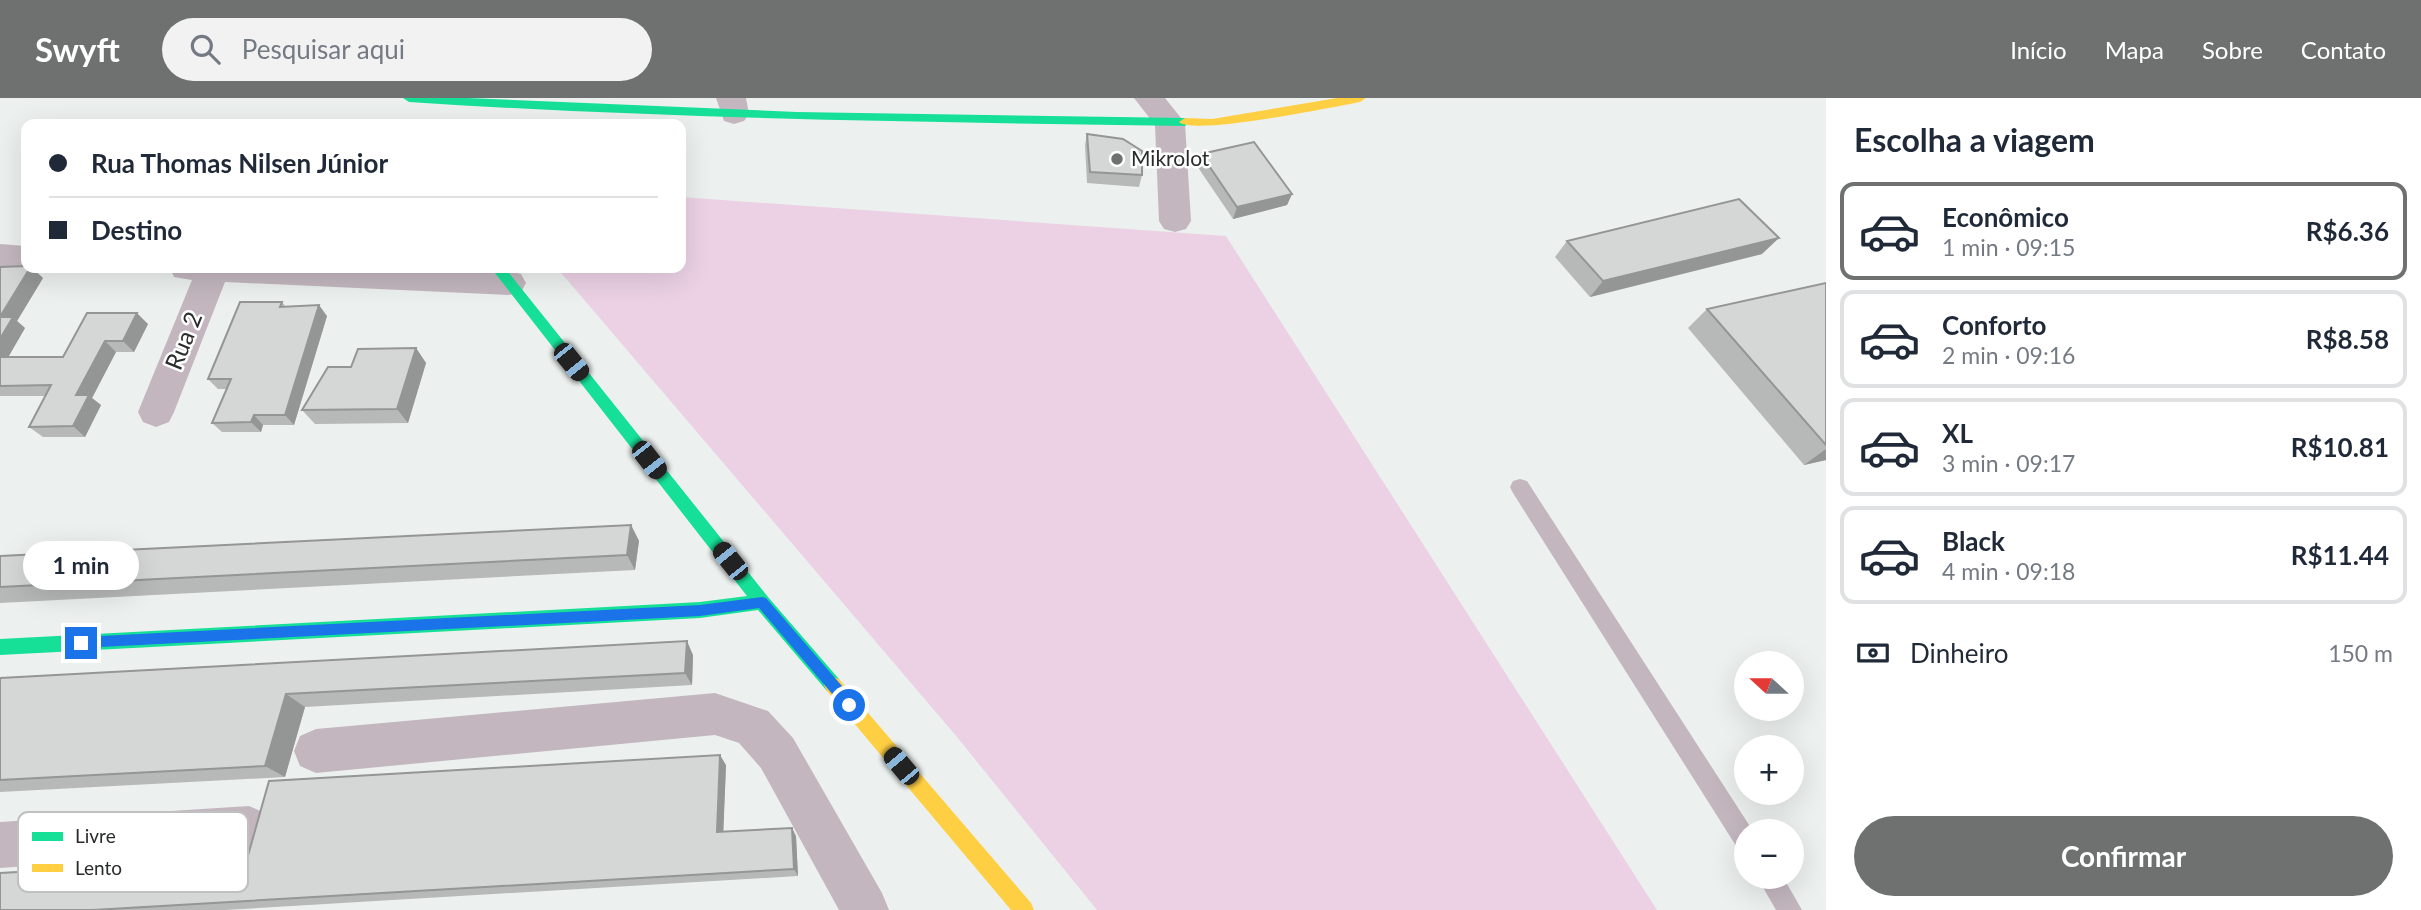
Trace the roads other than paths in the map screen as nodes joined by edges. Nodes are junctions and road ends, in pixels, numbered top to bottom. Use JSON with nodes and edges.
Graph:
{"nodes":[{"id":1,"x":409,"y":98,"type":"edge"},
{"id":2,"x":1149,"y":98,"type":"edge"},
{"id":3,"x":1360,"y":98,"type":"edge"},
{"id":4,"x":449,"y":104,"type":"edge"},
{"id":5,"x":733,"y":106,"type":"edge"},
{"id":6,"x":1170,"y":123,"type":"junction"},
{"id":7,"x":1175,"y":221,"type":"dead end"},
{"id":8,"x":0,"y":256,"type":"edge"},
{"id":9,"x":21,"y":258,"type":"edge"},
{"id":10,"x":198,"y":273,"type":"edge"},
{"id":11,"x":373,"y":273,"type":"edge"},
{"id":12,"x":503,"y":276,"type":"edge"},
{"id":13,"x":156,"y":412,"type":"dead end"},
{"id":14,"x":1521,"y":487,"type":"dead end"},
{"id":15,"x":762,"y":602,"type":"junction"},
{"id":16,"x":0,"y":647,"type":"edge"},
{"id":17,"x":316,"y":751,"type":"dead end"},
{"id":18,"x":1734,"y":822,"type":"edge"},
{"id":19,"x":18,"y":844,"type":"edge"},
{"id":20,"x":0,"y":845,"type":"edge"},
{"id":21,"x":1777,"y":889,"type":"edge"},
{"id":22,"x":865,"y":910,"type":"edge"},
{"id":23,"x":1024,"y":910,"type":"edge"},
{"id":24,"x":1790,"y":910,"type":"edge"}],
"edges":[{"from":1,"to":4,"type":"street"},
{"from":2,"to":6,"type":"street"},
{"from":3,"to":6,"type":"street"},
{"from":4,"to":5,"type":"street"},
{"from":5,"to":6,"type":"street"},
{"from":6,"to":7,"type":"street"},
{"from":8,"to":9,"type":"street"},
{"from":10,"to":13,"type":"street","name":"Rua 2"},
{"from":11,"to":12,"type":"street"},
{"from":12,"to":15,"type":"street"},
{"from":14,"to":18,"type":"lane"},
{"from":15,"to":16,"type":"street"},
{"from":15,"to":23,"type":"street"},
{"from":17,"to":22,"type":"street"},
{"from":19,"to":20,"type":"street"},
{"from":21,"to":24,"type":"lane"}]}
